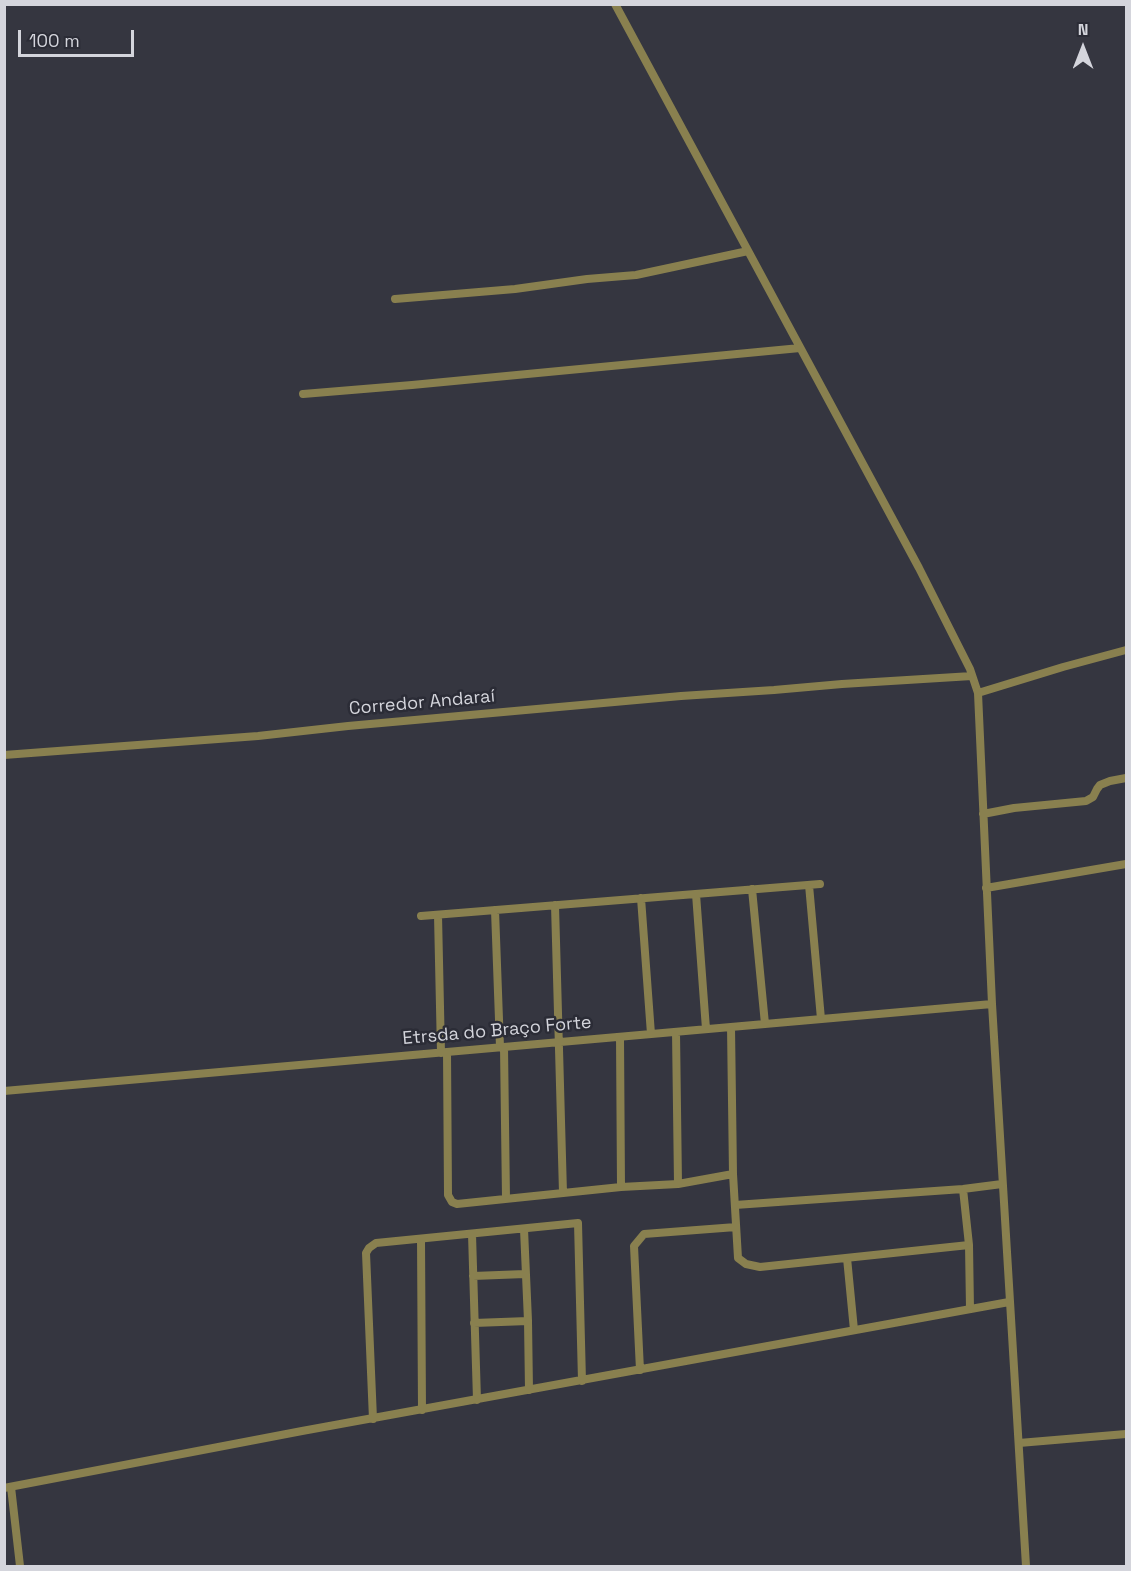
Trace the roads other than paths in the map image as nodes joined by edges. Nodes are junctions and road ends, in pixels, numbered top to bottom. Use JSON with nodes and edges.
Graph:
{"nodes":[{"id":1,"x":615,"y":4,"type":"edge"},
{"id":2,"x":748,"y":250,"type":"junction"},
{"id":3,"x":395,"y":299,"type":"dead end"},
{"id":4,"x":800,"y":348,"type":"junction"},
{"id":5,"x":303,"y":394,"type":"dead end"},
{"id":6,"x":1126,"y":650,"type":"edge"},
{"id":7,"x":972,"y":676,"type":"junction"},
{"id":8,"x":978,"y":693,"type":"junction"},
{"id":9,"x":4,"y":755,"type":"edge"},
{"id":10,"x":1126,"y":778,"type":"edge"},
{"id":11,"x":983,"y":814,"type":"junction"},
{"id":12,"x":1126,"y":864,"type":"edge"},
{"id":13,"x":820,"y":884,"type":"dead end"},
{"id":14,"x":809,"y":885,"type":"junction"},
{"id":15,"x":986,"y":888,"type":"junction"},
{"id":16,"x":753,"y":889,"type":"junction"},
{"id":17,"x":696,"y":894,"type":"junction"},
{"id":18,"x":641,"y":898,"type":"junction"},
{"id":19,"x":555,"y":905,"type":"junction"},
{"id":20,"x":495,"y":910,"type":"junction"},
{"id":21,"x":438,"y":915,"type":"junction"},
{"id":22,"x":421,"y":916,"type":"dead end"},
{"id":23,"x":992,"y":1004,"type":"junction"},
{"id":24,"x":821,"y":1019,"type":"junction"},
{"id":25,"x":765,"y":1024,"type":"junction"},
{"id":26,"x":731,"y":1027,"type":"junction"},
{"id":27,"x":706,"y":1029,"type":"junction"},
{"id":28,"x":676,"y":1032,"type":"junction"},
{"id":29,"x":651,"y":1034,"type":"junction"},
{"id":30,"x":620,"y":1037,"type":"junction"},
{"id":31,"x":559,"y":1042,"type":"junction"},
{"id":32,"x":502,"y":1047,"type":"junction"},
{"id":33,"x":444,"y":1052,"type":"junction"},
{"id":34,"x":4,"y":1091,"type":"edge"},
{"id":35,"x":733,"y":1174,"type":"junction"},
{"id":36,"x":678,"y":1184,"type":"junction"},
{"id":37,"x":1002,"y":1184,"type":"junction"},
{"id":38,"x":621,"y":1187,"type":"junction"},
{"id":39,"x":963,"y":1189,"type":"junction"},
{"id":40,"x":563,"y":1193,"type":"junction"},
{"id":41,"x":506,"y":1199,"type":"junction"},
{"id":42,"x":735,"y":1205,"type":"junction"},
{"id":43,"x":736,"y":1227,"type":"junction"},
{"id":44,"x":524,"y":1229,"type":"junction"},
{"id":45,"x":472,"y":1234,"type":"junction"},
{"id":46,"x":421,"y":1239,"type":"junction"},
{"id":47,"x":969,"y":1245,"type":"junction"},
{"id":48,"x":847,"y":1258,"type":"junction"},
{"id":49,"x":525,"y":1274,"type":"junction"},
{"id":50,"x":473,"y":1276,"type":"junction"},
{"id":51,"x":1009,"y":1302,"type":"junction"},
{"id":52,"x":970,"y":1309,"type":"junction"},
{"id":53,"x":528,"y":1321,"type":"junction"},
{"id":54,"x":474,"y":1323,"type":"junction"},
{"id":55,"x":854,"y":1330,"type":"junction"},
{"id":56,"x":640,"y":1370,"type":"junction"},
{"id":57,"x":582,"y":1381,"type":"junction"},
{"id":58,"x":529,"y":1390,"type":"junction"},
{"id":59,"x":477,"y":1400,"type":"junction"},
{"id":60,"x":422,"y":1410,"type":"junction"},
{"id":61,"x":373,"y":1419,"type":"junction"},
{"id":62,"x":1126,"y":1434,"type":"edge"},
{"id":63,"x":1018,"y":1443,"type":"junction"},
{"id":64,"x":8,"y":1488,"type":"edge"},
{"id":65,"x":20,"y":1566,"type":"edge"},
{"id":66,"x":1026,"y":1566,"type":"edge"}],
"edges":[{"from":1,"to":2,"type":"street"},
{"from":2,"to":3,"type":"street"},
{"from":2,"to":4,"type":"street"},
{"from":4,"to":5,"type":"street"},
{"from":4,"to":7,"type":"street"},
{"from":6,"to":8,"type":"street"},
{"from":7,"to":8,"type":"street"},
{"from":7,"to":9,"type":"street","name":"Corredor Andaraí"},
{"from":8,"to":11,"type":"street"},
{"from":10,"to":11,"type":"street"},
{"from":11,"to":15,"type":"street"},
{"from":12,"to":15,"type":"street"},
{"from":13,"to":14,"type":"street"},
{"from":14,"to":16,"type":"street"},
{"from":14,"to":24,"type":"street"},
{"from":15,"to":23,"type":"street"},
{"from":16,"to":17,"type":"street"},
{"from":16,"to":25,"type":"street"},
{"from":17,"to":18,"type":"street"},
{"from":17,"to":27,"type":"street"},
{"from":18,"to":19,"type":"street"},
{"from":18,"to":29,"type":"street"},
{"from":19,"to":20,"type":"street"},
{"from":19,"to":31,"type":"street"},
{"from":20,"to":21,"type":"street"},
{"from":20,"to":32,"type":"street"},
{"from":21,"to":22,"type":"street"},
{"from":21,"to":33,"type":"street"},
{"from":23,"to":24,"type":"street","name":"Etrsda do Braço Forte"},
{"from":23,"to":37,"type":"street"},
{"from":24,"to":25,"type":"street","name":"Etrsda do Braço Forte"},
{"from":25,"to":26,"type":"street","name":"Etrsda do Braço Forte"},
{"from":26,"to":27,"type":"street","name":"Etrsda do Braço Forte"},
{"from":26,"to":35,"type":"street"},
{"from":27,"to":28,"type":"street","name":"Etrsda do Braço Forte"},
{"from":28,"to":29,"type":"street","name":"Etrsda do Braço Forte"},
{"from":28,"to":36,"type":"street"},
{"from":29,"to":30,"type":"street","name":"Etrsda do Braço Forte"},
{"from":30,"to":31,"type":"street","name":"Etrsda do Braço Forte"},
{"from":30,"to":38,"type":"street"},
{"from":31,"to":32,"type":"street","name":"Etrsda do Braço Forte"},
{"from":31,"to":40,"type":"street"},
{"from":32,"to":33,"type":"street","name":"Etrsda do Braço Forte"},
{"from":32,"to":41,"type":"street"},
{"from":33,"to":34,"type":"street","name":"Etrsda do Braço Forte"},
{"from":33,"to":41,"type":"street"},
{"from":35,"to":36,"type":"street"},
{"from":35,"to":42,"type":"street"},
{"from":36,"to":38,"type":"street"},
{"from":37,"to":39,"type":"street"},
{"from":37,"to":51,"type":"street"},
{"from":38,"to":40,"type":"street"},
{"from":39,"to":42,"type":"street"},
{"from":39,"to":47,"type":"street"},
{"from":40,"to":41,"type":"street"},
{"from":42,"to":43,"type":"street"},
{"from":43,"to":48,"type":"street"},
{"from":43,"to":56,"type":"street"},
{"from":44,"to":45,"type":"street"},
{"from":44,"to":49,"type":"street"},
{"from":44,"to":57,"type":"street"},
{"from":45,"to":46,"type":"street"},
{"from":45,"to":50,"type":"street"},
{"from":46,"to":60,"type":"street"},
{"from":46,"to":61,"type":"street"},
{"from":47,"to":48,"type":"street"},
{"from":47,"to":52,"type":"street"},
{"from":48,"to":55,"type":"street"},
{"from":49,"to":50,"type":"street"},
{"from":49,"to":53,"type":"street"},
{"from":50,"to":54,"type":"street"},
{"from":51,"to":52,"type":"street"},
{"from":51,"to":63,"type":"street"},
{"from":52,"to":55,"type":"street"},
{"from":53,"to":54,"type":"street"},
{"from":53,"to":58,"type":"street"},
{"from":54,"to":59,"type":"street"},
{"from":55,"to":56,"type":"street"},
{"from":56,"to":57,"type":"street"},
{"from":57,"to":58,"type":"street"},
{"from":58,"to":59,"type":"street"},
{"from":59,"to":60,"type":"street"},
{"from":60,"to":61,"type":"street"},
{"from":61,"to":64,"type":"street"},
{"from":62,"to":63,"type":"street"},
{"from":63,"to":66,"type":"street"},
{"from":64,"to":65,"type":"street"}]}
